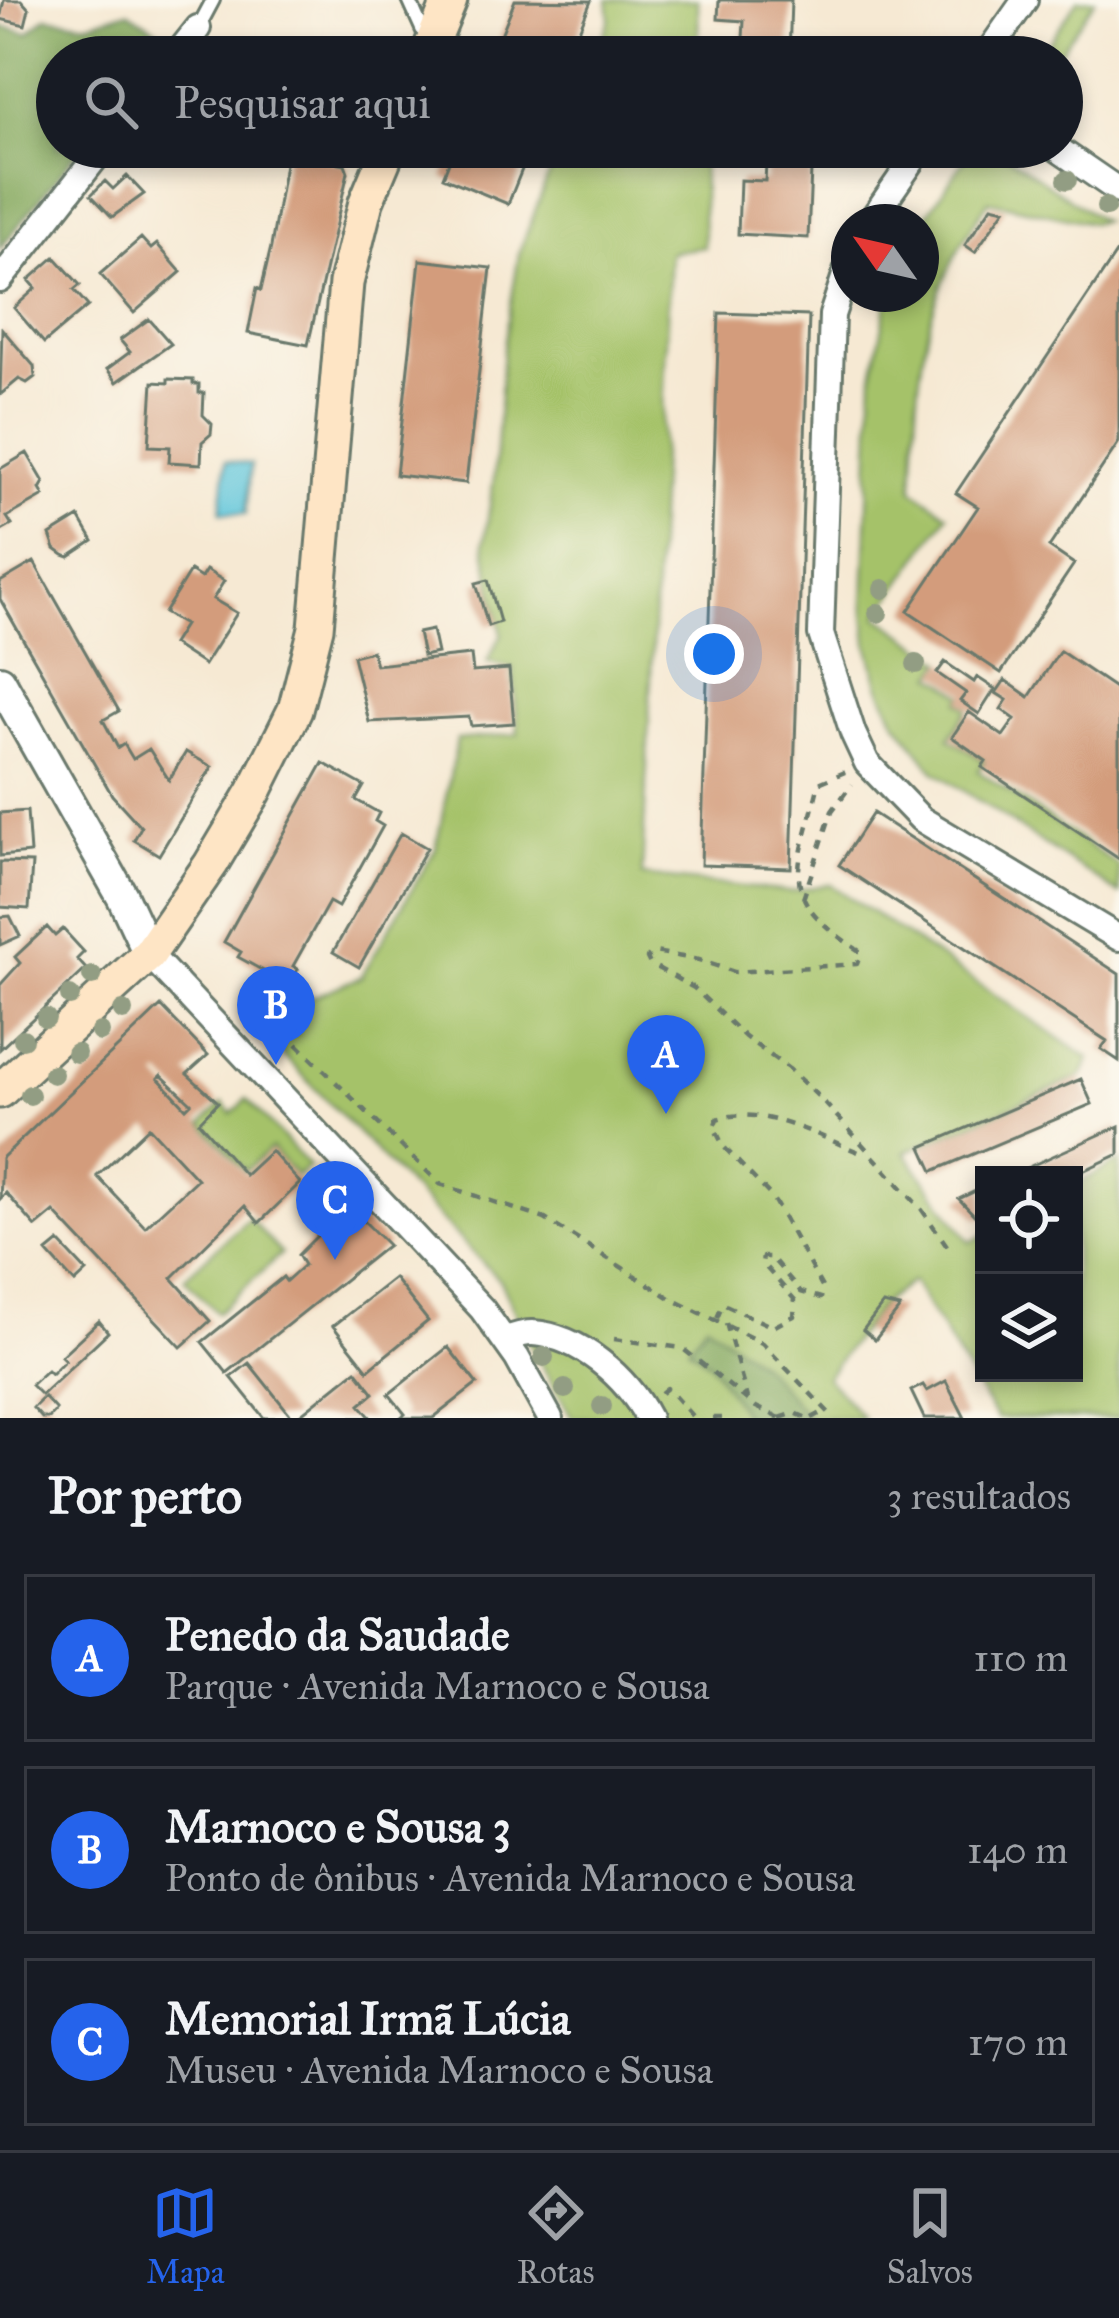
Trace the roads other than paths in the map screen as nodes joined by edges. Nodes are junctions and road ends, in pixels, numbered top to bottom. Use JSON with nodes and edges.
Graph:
{"nodes":[{"id":1,"x":213,"y":0,"type":"edge"},
{"id":2,"x":409,"y":0,"type":"edge"},
{"id":3,"x":450,"y":0,"type":"edge"},
{"id":4,"x":1025,"y":0,"type":"edge"},
{"id":5,"x":198,"y":28,"type":"joint"},
{"id":6,"x":192,"y":36,"type":"edge"},
{"id":7,"x":423,"y":36,"type":"edge"},
{"id":8,"x":435,"y":36,"type":"edge"},
{"id":9,"x":1000,"y":36,"type":"edge"},
{"id":10,"x":1083,"y":166,"type":"edge"},
{"id":11,"x":88,"y":168,"type":"edge"},
{"id":12,"x":380,"y":168,"type":"edge"},
{"id":13,"x":907,"y":168,"type":"edge"},
{"id":14,"x":1119,"y":191,"type":"edge"},
{"id":15,"x":882,"y":204,"type":"edge"},
{"id":16,"x":0,"y":280,"type":"edge"},
{"id":17,"x":833,"y":312,"type":"edge"},
{"id":18,"x":0,"y":681,"type":"edge"},
{"id":19,"x":1119,"y":938,"type":"edge"},
{"id":20,"x":149,"y":954,"type":"junction"},
{"id":21,"x":0,"y":1091,"type":"edge"},
{"id":22,"x":505,"y":1339,"type":"junction"},
{"id":23,"x":550,"y":1418,"type":"edge"},
{"id":24,"x":648,"y":1418,"type":"edge"}],
"edges":[{"from":1,"to":5,"type":"lane"},
{"from":2,"to":7,"type":"lane"},
{"from":3,"to":8,"type":"main road"},
{"from":4,"to":9,"type":"street"},
{"from":5,"to":6,"type":"street"},
{"from":10,"to":14,"type":"street"},
{"from":11,"to":16,"type":"street"},
{"from":12,"to":20,"type":"main road"},
{"from":13,"to":15,"type":"street"},
{"from":17,"to":19,"type":"street"},
{"from":18,"to":20,"type":"street"},
{"from":20,"to":21,"type":"main road"},
{"from":20,"to":22,"type":"street"},
{"from":22,"to":23,"type":"street"},
{"from":22,"to":24,"type":"street"}]}
